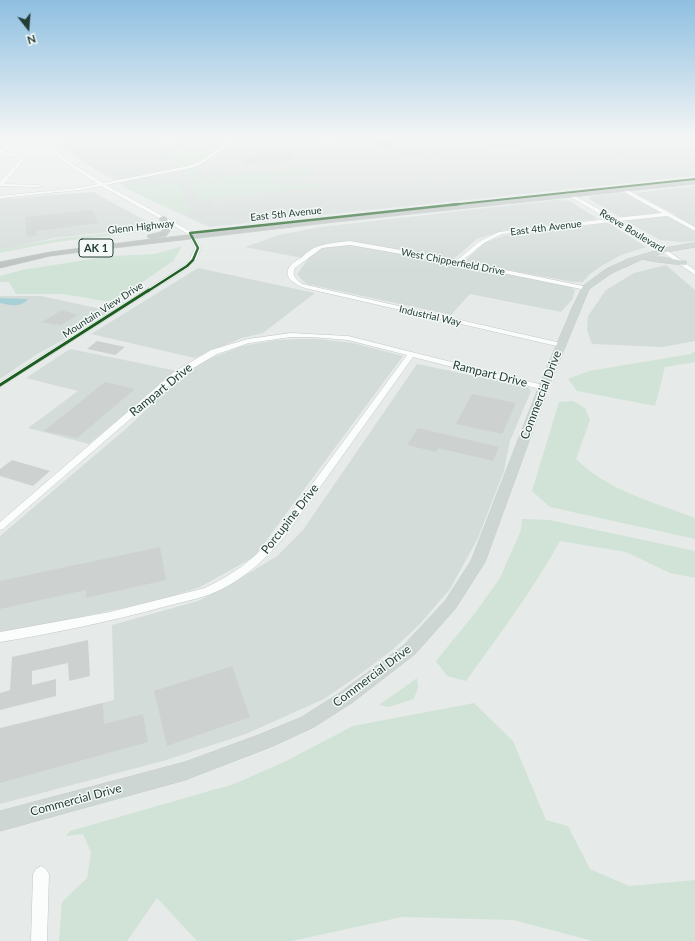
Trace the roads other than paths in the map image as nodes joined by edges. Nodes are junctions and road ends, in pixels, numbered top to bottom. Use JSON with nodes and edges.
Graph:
{"nodes":[{"id":1,"x":97,"y":181,"type":"edge"},
{"id":2,"x":122,"y":181,"type":"edge"},
{"id":3,"x":679,"y":181,"type":"edge"},
{"id":4,"x":695,"y":182,"type":"edge"},
{"id":5,"x":0,"y":185,"type":"edge"},
{"id":6,"x":103,"y":185,"type":"junction"},
{"id":7,"x":39,"y":186,"type":"dead end"},
{"id":8,"x":624,"y":190,"type":"junction"},
{"id":9,"x":569,"y":194,"type":"junction"},
{"id":10,"x":0,"y":198,"type":"edge"},
{"id":11,"x":667,"y":214,"type":"junction"},
{"id":12,"x":163,"y":218,"type":"junction"},
{"id":13,"x":613,"y":220,"type":"junction"},
{"id":14,"x":695,"y":229,"type":"edge"},
{"id":15,"x":192,"y":235,"type":"junction"},
{"id":16,"x":151,"y":237,"type":"junction"},
{"id":17,"x":695,"y":245,"type":"edge"},
{"id":18,"x":665,"y":250,"type":"junction"},
{"id":19,"x":0,"y":258,"type":"edge"},
{"id":20,"x":635,"y":260,"type":"junction"},
{"id":21,"x":458,"y":262,"type":"junction"},
{"id":22,"x":683,"y":263,"type":"junction"},
{"id":23,"x":0,"y":266,"type":"edge"},
{"id":24,"x":695,"y":273,"type":"edge"},
{"id":25,"x":300,"y":285,"type":"joint"},
{"id":26,"x":586,"y":288,"type":"junction"},
{"id":27,"x":560,"y":345,"type":"junction"},
{"id":28,"x":411,"y":355,"type":"junction"},
{"id":29,"x":0,"y":385,"type":"edge"},
{"id":30,"x":544,"y":388,"type":"junction"},
{"id":31,"x":0,"y":527,"type":"edge"},
{"id":32,"x":0,"y":637,"type":"edge"},
{"id":33,"x":0,"y":821,"type":"edge"},
{"id":34,"x":41,"y":874,"type":"dead end"},
{"id":35,"x":39,"y":941,"type":"edge"}],
"edges":[{"from":1,"to":6,"type":"street"},
{"from":2,"to":6,"type":"street"},
{"from":3,"to":9,"type":"highway","name":"East 5th Avenue","number":"AK 1"},
{"from":4,"to":8,"type":"highway","name":"East 5th Avenue","number":"AK 1"},
{"from":5,"to":7,"type":"street"},
{"from":6,"to":10,"type":"street"},
{"from":6,"to":12,"type":"street"},
{"from":8,"to":9,"type":"highway","name":"East 5th Avenue","number":"AK 1"},
{"from":8,"to":11,"type":"street"},
{"from":9,"to":13,"type":"street","name":"Reeve Boulevard"},
{"from":9,"to":15,"type":"highway","name":"East 5th Avenue","number":"AK 1"},
{"from":11,"to":13,"type":"street","name":"East 4th Avenue"},
{"from":11,"to":14,"type":"street"},
{"from":12,"to":15,"type":"street"},
{"from":12,"to":16,"type":"highway"},
{"from":13,"to":18,"type":"street","name":"Reeve Boulevard"},
{"from":13,"to":21,"type":"street","name":"East 4th Avenue"},
{"from":15,"to":16,"type":"highway","name":"Glenn Highway","number":"AK 1"},
{"from":15,"to":23,"type":"highway","name":"Glenn Highway","number":"AK 1"},
{"from":15,"to":29,"type":"street","name":"Mountain View Drive"},
{"from":16,"to":19,"type":"highway","name":"Glenn Highway","number":"AK 1"},
{"from":17,"to":18,"type":"main road","name":"Commercial Drive"},
{"from":18,"to":20,"type":"main road","name":"Commercial Drive"},
{"from":18,"to":22,"type":"street","name":"Reeve Boulevard"},
{"from":20,"to":22,"type":"main road"},
{"from":20,"to":26,"type":"main road","name":"Commercial Drive"},
{"from":21,"to":25,"type":"street","name":"West Chipperfield Drive"},
{"from":21,"to":26,"type":"street","name":"West Chipperfield Drive"},
{"from":22,"to":24,"type":"street","name":"Reeve Boulevard"},
{"from":25,"to":27,"type":"street","name":"Industrial Way"},
{"from":26,"to":27,"type":"main road","name":"Commercial Drive"},
{"from":27,"to":30,"type":"main road","name":"Commercial Drive"},
{"from":28,"to":30,"type":"street","name":"Rampart Drive"},
{"from":28,"to":31,"type":"street","name":"Rampart Drive"},
{"from":28,"to":32,"type":"street","name":"Porcupine Drive"},
{"from":30,"to":33,"type":"main road","name":"Commercial Drive"},
{"from":34,"to":35,"type":"street"}]}
